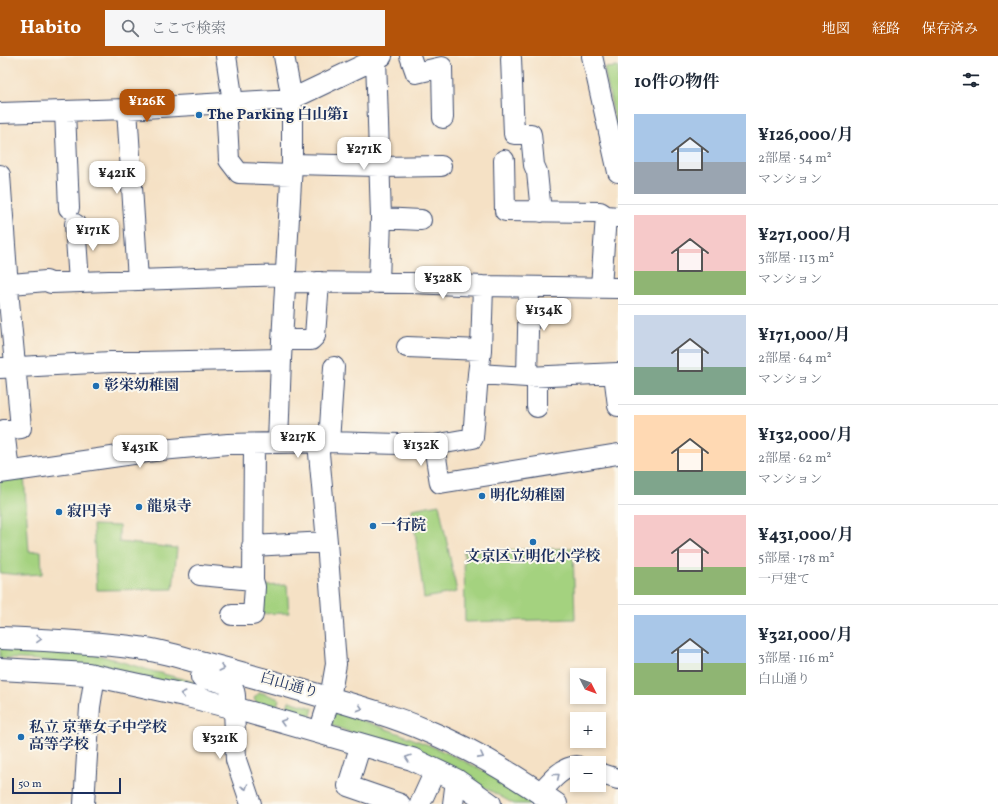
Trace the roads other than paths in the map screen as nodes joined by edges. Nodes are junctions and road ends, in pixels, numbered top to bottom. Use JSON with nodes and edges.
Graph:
{"nodes":[{"id":1,"x":226,"y":56,"type":"edge"},
{"id":2,"x":284,"y":56,"type":"edge"},
{"id":3,"x":410,"y":56,"type":"edge"},
{"id":4,"x":592,"y":56,"type":"edge"},
{"id":5,"x":379,"y":57,"type":"edge"},
{"id":6,"x":515,"y":57,"type":"edge"},
{"id":7,"x":292,"y":100,"type":"junction"},
{"id":8,"x":230,"y":103,"type":"junction"},
{"id":9,"x":127,"y":109,"type":"junction"},
{"id":10,"x":65,"y":111,"type":"junction"},
{"id":11,"x":0,"y":113,"type":"edge"},
{"id":12,"x":443,"y":118,"type":"dead end"},
{"id":13,"x":504,"y":160,"type":"dead end"},
{"id":14,"x":380,"y":166,"type":"junction"},
{"id":15,"x":441,"y":166,"type":"dead end"},
{"id":16,"x":292,"y":170,"type":"junction"},
{"id":17,"x":618,"y":172,"type":"edge"},
{"id":18,"x":0,"y":175,"type":"edge"},
{"id":19,"x":541,"y":212,"type":"junction"},
{"id":20,"x":612,"y":216,"type":"edge"},
{"id":21,"x":381,"y":218,"type":"junction"},
{"id":22,"x":421,"y":220,"type":"dead end"},
{"id":23,"x":286,"y":278,"type":"junction"},
{"id":24,"x":138,"y":280,"type":"junction"},
{"id":25,"x":79,"y":282,"type":"junction"},
{"id":26,"x":319,"y":282,"type":"junction"},
{"id":27,"x":380,"y":283,"type":"junction"},
{"id":28,"x":4,"y":285,"type":"edge"},
{"id":29,"x":483,"y":286,"type":"junction"},
{"id":30,"x":529,"y":287,"type":"junction"},
{"id":31,"x":610,"y":287,"type":"edge"},
{"id":32,"x":407,"y":347,"type":"dead end"},
{"id":33,"x":282,"y":349,"type":"junction"},
{"id":34,"x":481,"y":350,"type":"junction"},
{"id":35,"x":8,"y":367,"type":"edge"},
{"id":36,"x":334,"y":367,"type":"dead end"},
{"id":37,"x":616,"y":373,"type":"edge"},
{"id":38,"x":478,"y":374,"type":"junction"},
{"id":39,"x":532,"y":377,"type":"junction"},
{"id":40,"x":618,"y":406,"type":"edge"},
{"id":41,"x":537,"y":407,"type":"dead end"},
{"id":42,"x":2,"y":431,"type":"edge"},
{"id":43,"x":323,"y":442,"type":"junction"},
{"id":44,"x":278,"y":443,"type":"junction"},
{"id":45,"x":254,"y":444,"type":"junction"},
{"id":46,"x":434,"y":445,"type":"junction"},
{"id":47,"x":618,"y":454,"type":"edge"},
{"id":48,"x":5,"y":472,"type":"edge"},
{"id":49,"x":327,"y":542,"type":"junction"},
{"id":50,"x":252,"y":546,"type":"junction"},
{"id":51,"x":200,"y":575,"type":"dead end"},
{"id":52,"x":253,"y":580,"type":"junction"},
{"id":53,"x":232,"y":615,"type":"dead end"},
{"id":54,"x":0,"y":638,"type":"edge"},
{"id":55,"x":117,"y":646,"type":"junction"},
{"id":56,"x":0,"y":669,"type":"edge"},
{"id":57,"x":95,"y":676,"type":"junction"},
{"id":58,"x":330,"y":698,"type":"junction"},
{"id":59,"x":234,"y":708,"type":"junction"},
{"id":60,"x":319,"y":732,"type":"junction"},
{"id":61,"x":361,"y":744,"type":"junction"},
{"id":62,"x":570,"y":767,"type":"edge"},
{"id":63,"x":435,"y":771,"type":"junction"},
{"id":64,"x":606,"y":775,"type":"edge"},
{"id":65,"x":618,"y":779,"type":"edge"},
{"id":66,"x":456,"y":780,"type":"junction"},
{"id":67,"x":548,"y":798,"type":"edge"},
{"id":68,"x":84,"y":804,"type":"edge"},
{"id":69,"x":251,"y":804,"type":"edge"},
{"id":70,"x":400,"y":804,"type":"edge"},
{"id":71,"x":420,"y":804,"type":"edge"},
{"id":72,"x":453,"y":804,"type":"edge"},
{"id":73,"x":490,"y":804,"type":"edge"}],
"edges":[{"from":1,"to":8,"type":"street"},
{"from":2,"to":7,"type":"street"},
{"from":3,"to":12,"type":"street"},
{"from":4,"to":17,"type":"street"},
{"from":5,"to":7,"type":"street"},
{"from":5,"to":14,"type":"street"},
{"from":6,"to":19,"type":"street"},
{"from":7,"to":8,"type":"street"},
{"from":7,"to":16,"type":"street"},
{"from":8,"to":9,"type":"street"},
{"from":8,"to":16,"type":"street"},
{"from":9,"to":10,"type":"street"},
{"from":9,"to":24,"type":"street"},
{"from":10,"to":11,"type":"street"},
{"from":10,"to":25,"type":"street"},
{"from":13,"to":19,"type":"street"},
{"from":14,"to":15,"type":"street"},
{"from":14,"to":16,"type":"street"},
{"from":14,"to":21,"type":"street"},
{"from":16,"to":23,"type":"street"},
{"from":18,"to":28,"type":"street"},
{"from":19,"to":20,"type":"street"},
{"from":20,"to":31,"type":"street"},
{"from":21,"to":22,"type":"street"},
{"from":21,"to":27,"type":"street"},
{"from":23,"to":24,"type":"street"},
{"from":23,"to":26,"type":"street"},
{"from":23,"to":33,"type":"street"},
{"from":24,"to":25,"type":"street"},
{"from":25,"to":28,"type":"street"},
{"from":26,"to":27,"type":"street"},
{"from":26,"to":33,"type":"street"},
{"from":27,"to":29,"type":"street"},
{"from":28,"to":35,"type":"street"},
{"from":29,"to":30,"type":"street"},
{"from":29,"to":34,"type":"street"},
{"from":30,"to":31,"type":"street"},
{"from":30,"to":39,"type":"street"},
{"from":32,"to":34,"type":"street"},
{"from":33,"to":35,"type":"street"},
{"from":33,"to":44,"type":"street"},
{"from":34,"to":38,"type":"street"},
{"from":35,"to":42,"type":"street"},
{"from":36,"to":43,"type":"street"},
{"from":37,"to":39,"type":"street"},
{"from":37,"to":40,"type":"street"},
{"from":38,"to":39,"type":"street"},
{"from":38,"to":46,"type":"street"},
{"from":39,"to":41,"type":"street"},
{"from":42,"to":48,"type":"street"},
{"from":43,"to":44,"type":"street"},
{"from":43,"to":46,"type":"street"},
{"from":43,"to":49,"type":"street"},
{"from":44,"to":45,"type":"street"},
{"from":45,"to":48,"type":"street"},
{"from":45,"to":50,"type":"street"},
{"from":46,"to":47,"type":"street"},
{"from":49,"to":50,"type":"street"},
{"from":49,"to":58,"type":"street"},
{"from":50,"to":52,"type":"street"},
{"from":51,"to":52,"type":"street"},
{"from":52,"to":53,"type":"street"},
{"from":54,"to":55,"type":"main road","name":"白山通り","one_way":true},
{"from":55,"to":58,"type":"main road","name":"白山通り","one_way":true},
{"from":55,"to":59,"type":"main road"},
{"from":56,"to":57,"type":"main road"},
{"from":59,"to":57,"type":"main road","one_way":true},
{"from":57,"to":68,"type":"street"},
{"from":58,"to":60,"type":"street"},
{"from":58,"to":67,"type":"main road","name":"白山通り","one_way":true},
{"from":60,"to":59,"type":"main road","one_way":true},
{"from":59,"to":69,"type":"street","one_way":true},
{"from":60,"to":61,"type":"main road"},
{"from":63,"to":61,"type":"main road","one_way":true},
{"from":61,"to":70,"type":"street"},
{"from":67,"to":62,"type":"street","one_way":true},
{"from":63,"to":66,"type":"main road"},
{"from":63,"to":71,"type":"street"},
{"from":64,"to":65,"type":"street"},
{"from":66,"to":72,"type":"street"},
{"from":66,"to":73,"type":"main road"}]}
